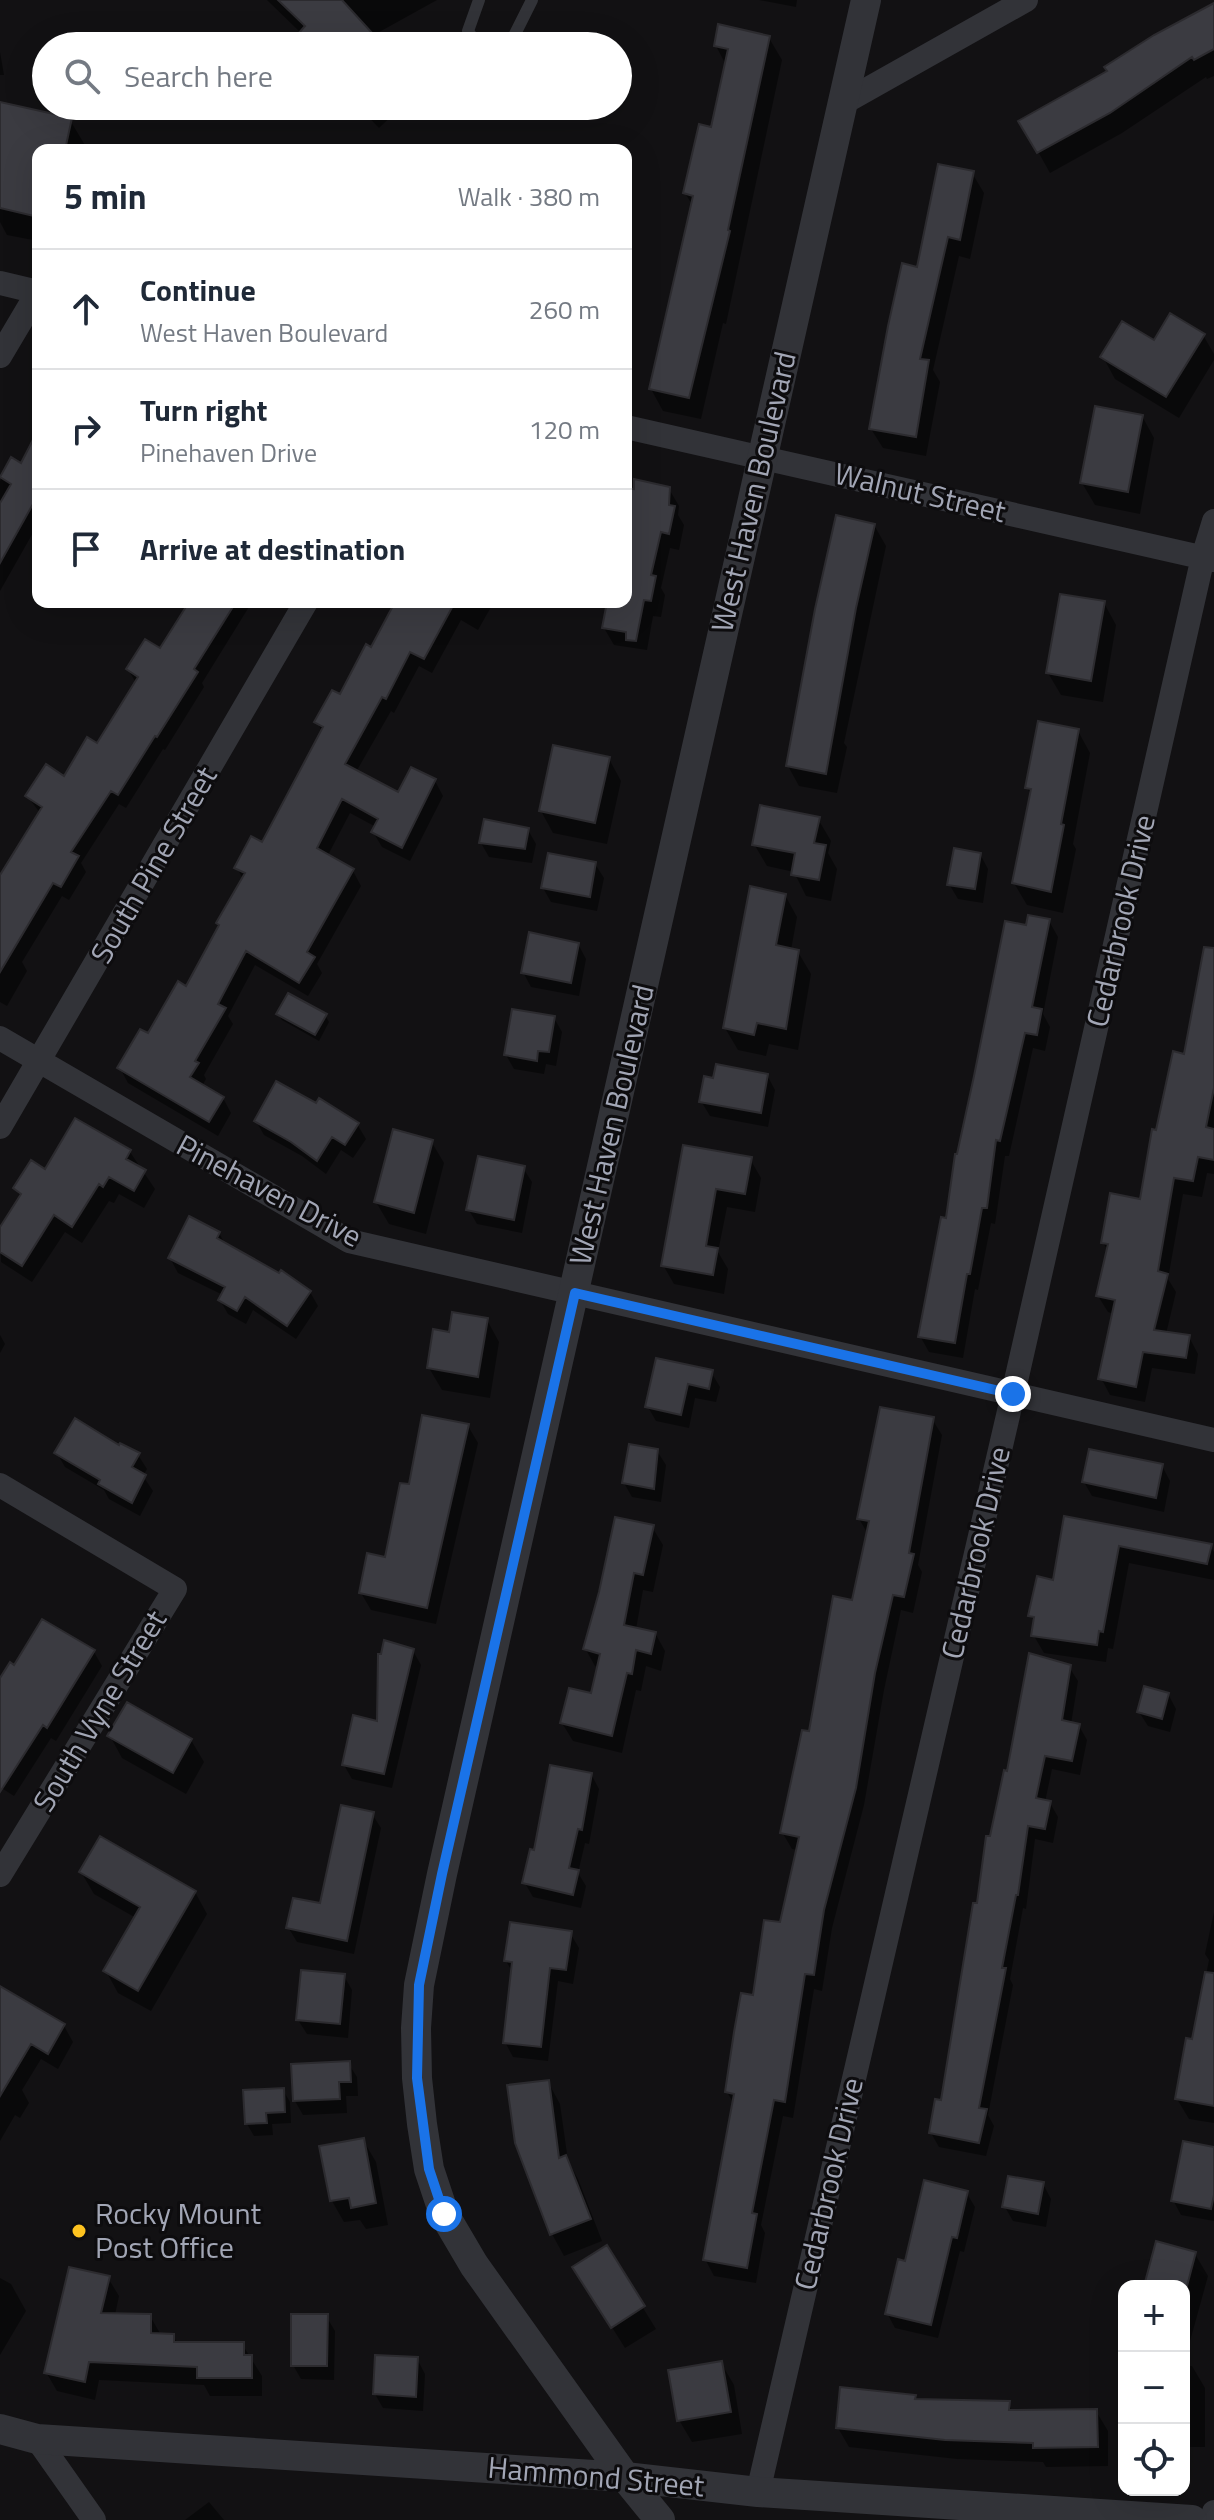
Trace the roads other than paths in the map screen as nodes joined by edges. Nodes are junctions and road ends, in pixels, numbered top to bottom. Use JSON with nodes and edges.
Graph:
{"nodes":[{"id":1,"x":479,"y":0,"type":"edge"},
{"id":2,"x":532,"y":0,"type":"edge"},
{"id":3,"x":866,"y":0,"type":"edge"},
{"id":4,"x":1026,"y":0,"type":"edge"},
{"id":5,"x":469,"y":32,"type":"edge"},
{"id":6,"x":516,"y":32,"type":"edge"},
{"id":7,"x":843,"y":103,"type":"junction"},
{"id":8,"x":0,"y":283,"type":"edge"},
{"id":9,"x":32,"y":291,"type":"edge"},
{"id":10,"x":32,"y":302,"type":"edge"},
{"id":11,"x":0,"y":356,"type":"edge"},
{"id":12,"x":632,"y":428,"type":"edge"},
{"id":13,"x":762,"y":457,"type":"junction"},
{"id":14,"x":1214,"y":521,"type":"edge"},
{"id":15,"x":1209,"y":558,"type":"edge"},
{"id":16,"x":303,"y":608,"type":"edge"},
{"id":17,"x":0,"y":1038,"type":"edge"},
{"id":18,"x":40,"y":1063,"type":"junction"},
{"id":19,"x":0,"y":1127,"type":"edge"},
{"id":20,"x":575,"y":1293,"type":"junction"},
{"id":21,"x":1013,"y":1394,"type":"junction"},
{"id":22,"x":1214,"y":1440,"type":"edge"},
{"id":23,"x":0,"y":1485,"type":"edge"},
{"id":24,"x":0,"y":1875,"type":"edge"},
{"id":25,"x":0,"y":2429,"type":"edge"},
{"id":26,"x":37,"y":2439,"type":"junction"},
{"id":27,"x":625,"y":2477,"type":"junction"},
{"id":28,"x":758,"y":2492,"type":"junction"},
{"id":29,"x":1214,"y":2512,"type":"edge"},
{"id":30,"x":94,"y":2520,"type":"edge"},
{"id":31,"x":660,"y":2520,"type":"edge"},
{"id":32,"x":1192,"y":2520,"type":"edge"},
{"id":33,"x":1212,"y":2520,"type":"edge"}],
"edges":[{"from":1,"to":5,"type":"lane"},
{"from":2,"to":6,"type":"lane"},
{"from":3,"to":7,"type":"street","name":"West Haven Boulevard"},
{"from":4,"to":7,"type":"street"},
{"from":7,"to":13,"type":"street","name":"West Haven Boulevard"},
{"from":8,"to":9,"type":"street"},
{"from":10,"to":11,"type":"street"},
{"from":12,"to":13,"type":"street","name":"Walnut Street"},
{"from":13,"to":15,"type":"street","name":"Walnut Street"},
{"from":13,"to":20,"type":"street","name":"West Haven Boulevard"},
{"from":14,"to":15,"type":"street","name":"Cedarbrook Drive"},
{"from":15,"to":21,"type":"street","name":"Cedarbrook Drive"},
{"from":16,"to":18,"type":"street","name":"South Pine Street"},
{"from":17,"to":18,"type":"street","name":"Pinehaven Drive"},
{"from":18,"to":19,"type":"street","name":"South Pine Street"},
{"from":18,"to":20,"type":"street","name":"Pinehaven Drive"},
{"from":20,"to":21,"type":"street","name":"Pinehaven Drive"},
{"from":20,"to":27,"type":"street","name":"West Haven Boulevard"},
{"from":21,"to":22,"type":"street","name":"Pinehaven Drive"},
{"from":21,"to":28,"type":"street","name":"Cedarbrook Drive"},
{"from":23,"to":24,"type":"street","name":"South Vyne Street"},
{"from":25,"to":26,"type":"street","name":"Hammond Street"},
{"from":26,"to":27,"type":"street","name":"Hammond Street"},
{"from":26,"to":30,"type":"street"},
{"from":27,"to":28,"type":"street","name":"Hammond Street"},
{"from":27,"to":31,"type":"street","name":"West Haven Boulevard"},
{"from":28,"to":32,"type":"street","name":"Hammond Street"},
{"from":29,"to":33,"type":"street"}]}
